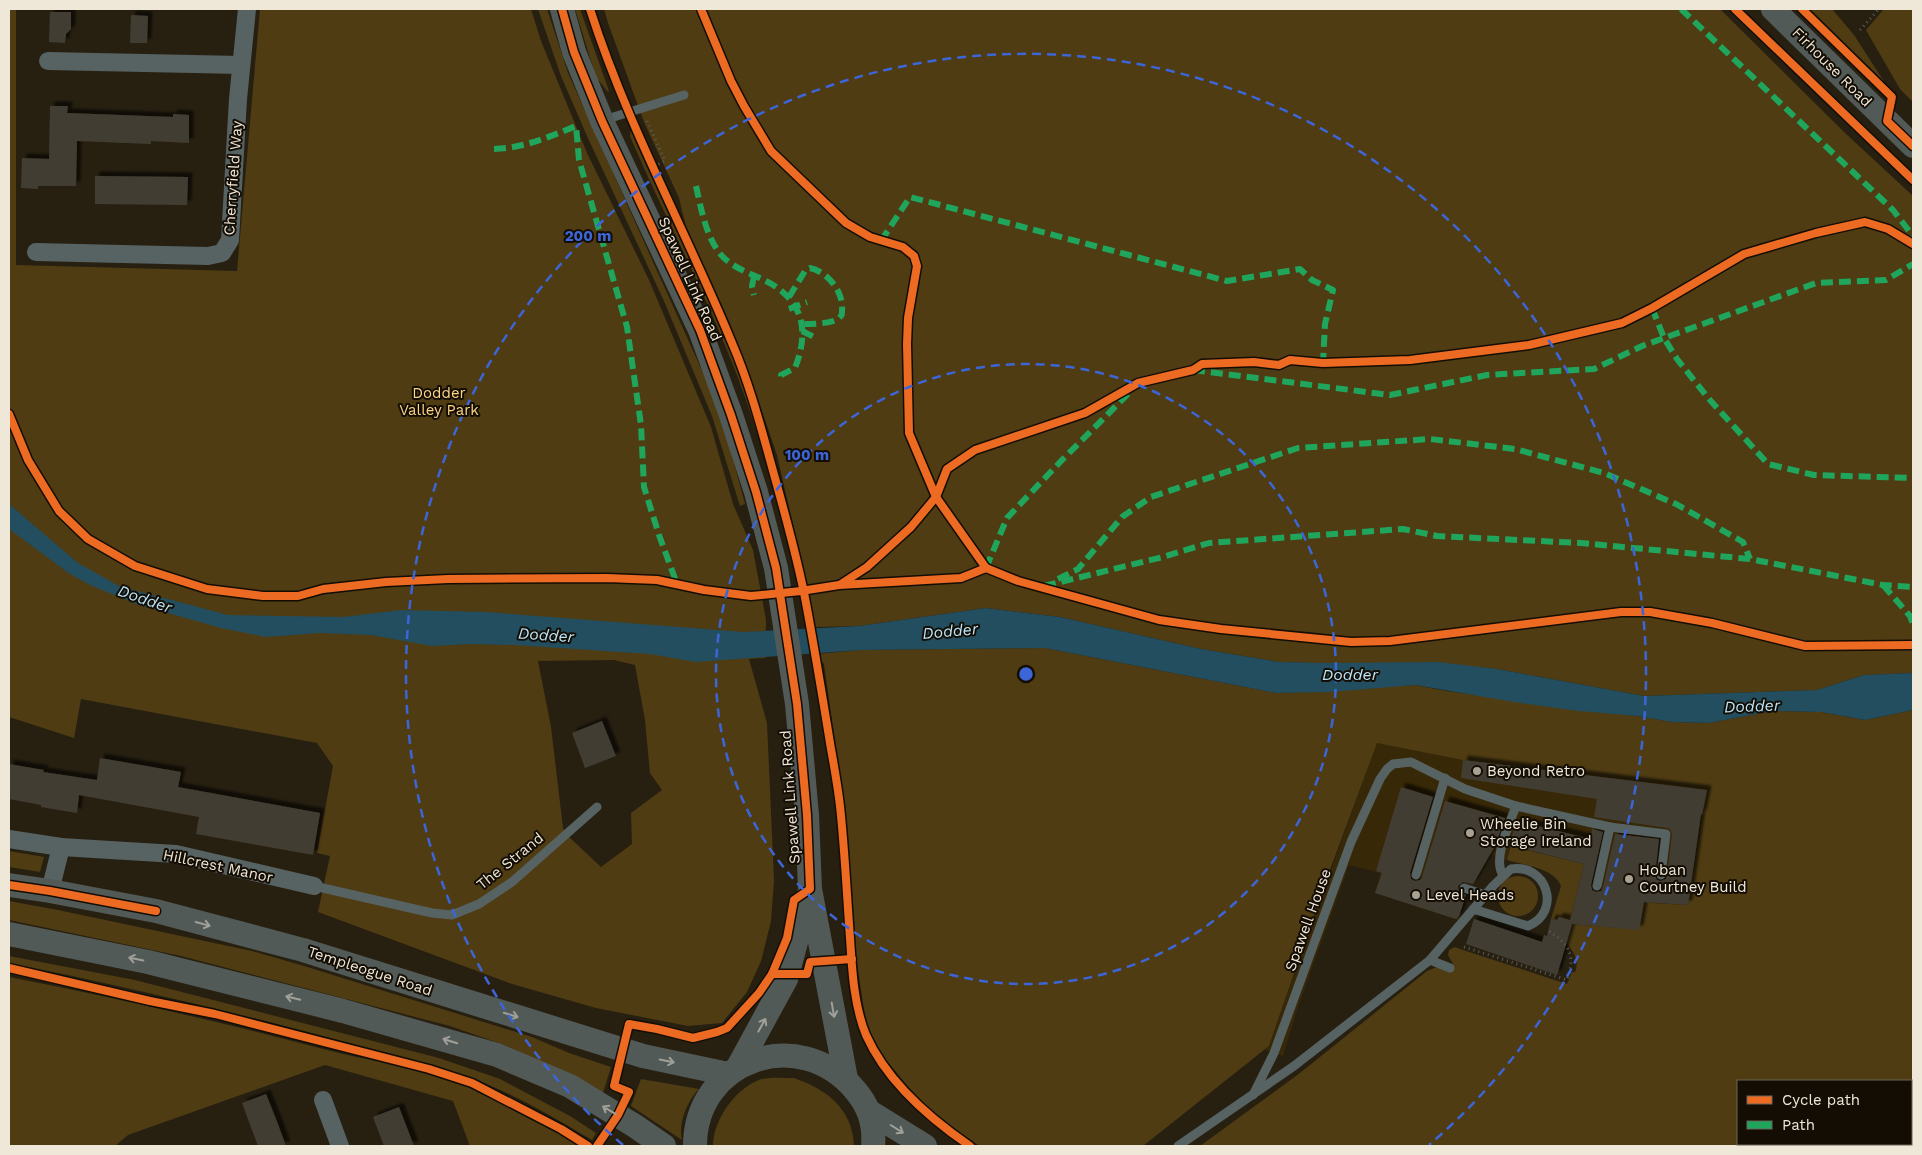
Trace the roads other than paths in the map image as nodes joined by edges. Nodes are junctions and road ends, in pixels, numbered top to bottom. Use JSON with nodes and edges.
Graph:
{"nodes":[{"id":1,"x":247,"y":9,"type":"edge"},
{"id":2,"x":562,"y":9,"type":"edge"},
{"id":3,"x":1773,"y":9,"type":"edge"},
{"id":4,"x":48,"y":61,"type":"dead end"},
{"id":5,"x":241,"y":65,"type":"junction"},
{"id":6,"x":684,"y":95,"type":"dead end"},
{"id":7,"x":602,"y":121,"type":"junction"},
{"id":8,"x":1913,"y":146,"type":"edge"},
{"id":9,"x":36,"y":252,"type":"dead end"},
{"id":10,"x":1445,"y":778,"type":"junction"},
{"id":11,"x":1516,"y":806,"type":"junction"},
{"id":12,"x":597,"y":807,"type":"dead end"},
{"id":13,"x":1610,"y":827,"type":"junction"},
{"id":14,"x":9,"y":838,"type":"edge"},
{"id":15,"x":61,"y":847,"type":"junction"},
{"id":16,"x":1416,"y":875,"type":"dead end"},
{"id":17,"x":1503,"y":875,"type":"junction"},
{"id":18,"x":1661,"y":875,"type":"dead end"},
{"id":19,"x":9,"y":885,"type":"edge"},
{"id":20,"x":314,"y":886,"type":"joint"},
{"id":21,"x":1597,"y":886,"type":"dead end"},
{"id":22,"x":1464,"y":888,"type":"dead end"},
{"id":23,"x":810,"y":889,"type":"junction"},
{"id":24,"x":50,"y":891,"type":"junction"},
{"id":25,"x":1485,"y":895,"type":"junction"},
{"id":26,"x":1473,"y":909,"type":"junction"},
{"id":27,"x":9,"y":934,"type":"edge"},
{"id":28,"x":1430,"y":960,"type":"junction"},
{"id":29,"x":1450,"y":968,"type":"dead end"},
{"id":30,"x":733,"y":1071,"type":"junction"},
{"id":31,"x":846,"y":1079,"type":"junction"},
{"id":32,"x":1253,"y":1095,"type":"junction"},
{"id":33,"x":323,"y":1100,"type":"dead end"},
{"id":34,"x":870,"y":1112,"type":"junction"},
{"id":35,"x":340,"y":1146,"type":"edge"},
{"id":36,"x":664,"y":1146,"type":"edge"},
{"id":37,"x":695,"y":1146,"type":"edge"},
{"id":38,"x":873,"y":1146,"type":"edge"},
{"id":39,"x":925,"y":1146,"type":"edge"},
{"id":40,"x":1178,"y":1146,"type":"edge"}],
"edges":[{"from":1,"to":5,"type":"street","name":"Cherryfield Way"},
{"from":2,"to":7,"type":"main road","name":"Spawell Link Road"},
{"from":3,"to":8,"type":"main road","name":"Firhouse Road"},
{"from":4,"to":5,"type":"street"},
{"from":5,"to":9,"type":"street","name":"Cherryfield Way"},
{"from":6,"to":7,"type":"lane"},
{"from":7,"to":23,"type":"main road","name":"Spawell Link Road"},
{"from":10,"to":11,"type":"lane"},
{"from":10,"to":16,"type":"lane"},
{"from":10,"to":32,"type":"lane","name":"Spawell House"},
{"from":11,"to":13,"type":"lane"},
{"from":11,"to":17,"type":"lane"},
{"from":12,"to":20,"type":"lane","name":"The Strand"},
{"from":13,"to":18,"type":"lane"},
{"from":13,"to":21,"type":"lane"},
{"from":14,"to":15,"type":"street","name":"Hillcrest Manor"},
{"from":15,"to":20,"type":"street","name":"Hillcrest Manor"},
{"from":15,"to":24,"type":"street"},
{"from":17,"to":25,"type":"lane","name":"Spawell House"},
{"from":17,"to":26,"type":"lane"},
{"from":19,"to":24,"type":"main road","name":"Templeogue Road"},
{"from":22,"to":25,"type":"lane"},
{"from":30,"to":23,"type":"main road","name":"Spawell Link Road","one_way":true},
{"from":23,"to":31,"type":"main road","name":"Spawell Link Road","one_way":true},
{"from":24,"to":30,"type":"main road","name":"Templeogue Road","one_way":true},
{"from":25,"to":26,"type":"lane","name":"Spawell House"},
{"from":26,"to":28,"type":"lane","name":"Spawell House"},
{"from":36,"to":27,"type":"main road","one_way":true},
{"from":28,"to":29,"type":"lane"},
{"from":28,"to":32,"type":"lane","name":"Spawell House"},
{"from":30,"to":31,"type":"main road"},
{"from":30,"to":37,"type":"main road"},
{"from":31,"to":34,"type":"main road"},
{"from":32,"to":40,"type":"lane","name":"Spawell House"},
{"from":33,"to":35,"type":"street"},
{"from":34,"to":38,"type":"main road"},
{"from":34,"to":39,"type":"main road","one_way":true}]}
